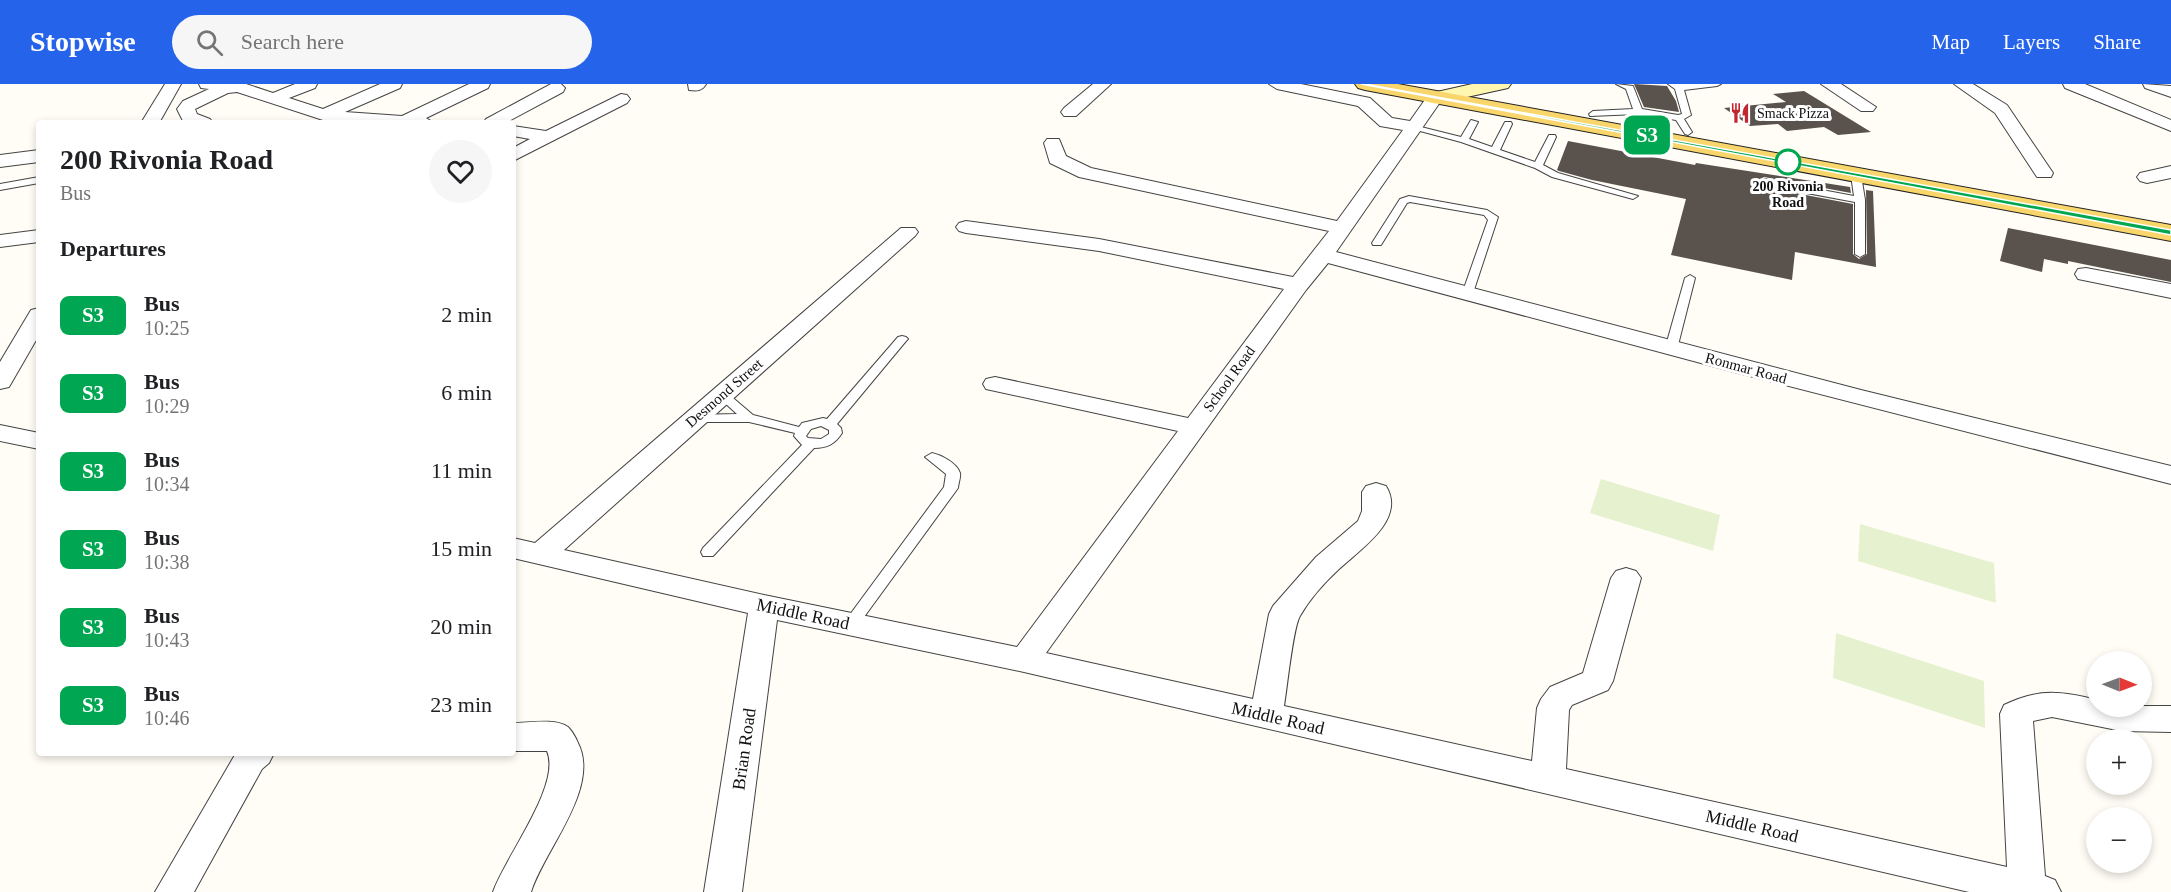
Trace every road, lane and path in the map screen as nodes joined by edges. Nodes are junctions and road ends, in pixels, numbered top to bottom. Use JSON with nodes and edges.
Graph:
{"nodes":[{"id":1,"x":173,"y":84,"type":"edge"},
{"id":2,"x":207,"y":84,"type":"edge"},
{"id":3,"x":309,"y":84,"type":"edge"},
{"id":4,"x":394,"y":84,"type":"edge"},
{"id":5,"x":482,"y":84,"type":"edge"},
{"id":6,"x":1103,"y":84,"type":"edge"},
{"id":7,"x":1277,"y":84,"type":"edge"},
{"id":8,"x":1365,"y":84,"type":"edge"},
{"id":9,"x":1501,"y":84,"type":"edge"},
{"id":10,"x":1520,"y":84,"type":"edge"},
{"id":11,"x":1620,"y":84,"type":"edge"},
{"id":12,"x":1717,"y":84,"type":"edge"},
{"id":13,"x":1829,"y":84,"type":"edge"},
{"id":14,"x":1962,"y":84,"type":"edge"},
{"id":15,"x":2071,"y":84,"type":"edge"},
{"id":16,"x":2151,"y":84,"type":"edge"},
{"id":17,"x":234,"y":86,"type":"edge"},
{"id":18,"x":1630,"y":86,"type":"edge"},
{"id":19,"x":1676,"y":86,"type":"edge"},
{"id":20,"x":557,"y":88,"type":"dead end"},
{"id":21,"x":1430,"y":91,"type":"edge"},
{"id":22,"x":1467,"y":91,"type":"junction"},
{"id":23,"x":2171,"y":92,"type":"edge"},
{"id":24,"x":273,"y":99,"type":"junction"},
{"id":25,"x":621,"y":99,"type":"dead end"},
{"id":26,"x":1534,"y":104,"type":"junction"},
{"id":27,"x":1868,"y":107,"type":"dead end"},
{"id":28,"x":2171,"y":107,"type":"edge"},
{"id":29,"x":1638,"y":111,"type":"junction"},
{"id":30,"x":1070,"y":112,"type":"dead end"},
{"id":31,"x":2141,"y":113,"type":"junction"},
{"id":32,"x":1593,"y":114,"type":"junction"},
{"id":33,"x":323,"y":115,"type":"junction"},
{"id":34,"x":152,"y":120,"type":"edge"},
{"id":35,"x":196,"y":120,"type":"edge"},
{"id":36,"x":379,"y":120,"type":"edge"},
{"id":37,"x":406,"y":120,"type":"edge"},
{"id":38,"x":498,"y":120,"type":"edge"},
{"id":39,"x":1474,"y":122,"type":"dead end"},
{"id":40,"x":1508,"y":124,"type":"dead end"},
{"id":41,"x":1683,"y":125,"type":"junction"},
{"id":42,"x":2171,"y":126,"type":"edge"},
{"id":43,"x":1414,"y":127,"type":"junction"},
{"id":44,"x":516,"y":132,"type":"edge"},
{"id":45,"x":549,"y":137,"type":"junction"},
{"id":46,"x":1552,"y":137,"type":"dead end"},
{"id":47,"x":1464,"y":140,"type":"junction"},
{"id":48,"x":1053,"y":143,"type":"dead end"},
{"id":49,"x":1495,"y":151,"type":"junction"},
{"id":50,"x":516,"y":154,"type":"edge"},
{"id":51,"x":36,"y":156,"type":"edge"},
{"id":52,"x":1824,"y":159,"type":"junction"},
{"id":53,"x":0,"y":161,"type":"edge"},
{"id":54,"x":1538,"y":166,"type":"junction"},
{"id":55,"x":2171,"y":172,"type":"edge"},
{"id":56,"x":2044,"y":173,"type":"dead end"},
{"id":57,"x":1856,"y":174,"type":"junction"},
{"id":58,"x":2147,"y":177,"type":"dead end"},
{"id":59,"x":36,"y":181,"type":"edge"},
{"id":60,"x":1764,"y":182,"type":"dead end"},
{"id":61,"x":0,"y":187,"type":"edge"},
{"id":62,"x":1633,"y":195,"type":"dead end"},
{"id":63,"x":1860,"y":200,"type":"junction"},
{"id":64,"x":2171,"y":224,"type":"edge"},
{"id":65,"x":966,"y":227,"type":"dead end"},
{"id":66,"x":1342,"y":228,"type":"junction"},
{"id":67,"x":908,"y":232,"type":"dead end"},
{"id":68,"x":2171,"y":233,"type":"edge"},
{"id":69,"x":36,"y":236,"type":"edge"},
{"id":70,"x":0,"y":241,"type":"edge"},
{"id":71,"x":1377,"y":243,"type":"dead end"},
{"id":72,"x":1860,"y":254,"type":"dead end"},
{"id":73,"x":1323,"y":255,"type":"junction"},
{"id":74,"x":2086,"y":274,"type":"dead end"},
{"id":75,"x":1690,"y":278,"type":"dead end"},
{"id":76,"x":1298,"y":285,"type":"junction"},
{"id":77,"x":2171,"y":291,"type":"edge"},
{"id":78,"x":1468,"y":294,"type":"junction"},
{"id":79,"x":36,"y":320,"type":"edge"},
{"id":80,"x":902,"y":339,"type":"dead end"},
{"id":81,"x":1671,"y":349,"type":"junction"},
{"id":82,"x":0,"y":382,"type":"edge"},
{"id":83,"x":995,"y":384,"type":"dead end"},
{"id":84,"x":722,"y":395,"type":"junction"},
{"id":85,"x":696,"y":418,"type":"junction"},
{"id":86,"x":749,"y":418,"type":"junction"},
{"id":87,"x":830,"y":424,"type":"junction"},
{"id":88,"x":1194,"y":427,"type":"junction"},
{"id":89,"x":801,"y":431,"type":"junction"},
{"id":90,"x":0,"y":433,"type":"edge"},
{"id":91,"x":36,"y":440,"type":"edge"},
{"id":92,"x":810,"y":444,"type":"junction"},
{"id":93,"x":932,"y":457,"type":"dead end"},
{"id":94,"x":2171,"y":475,"type":"edge"},
{"id":95,"x":1376,"y":492,"type":"dead end"},
{"id":96,"x":527,"y":551,"type":"edge"},
{"id":97,"x":708,"y":552,"type":"dead end"},
{"id":98,"x":1626,"y":578,"type":"dead end"},
{"id":99,"x":764,"y":606,"type":"junction"},
{"id":100,"x":851,"y":624,"type":"junction"},
{"id":101,"x":1023,"y":660,"type":"junction"},
{"id":102,"x":1266,"y":715,"type":"junction"},
{"id":103,"x":2171,"y":719,"type":"edge"},
{"id":104,"x":516,"y":737,"type":"edge"},
{"id":105,"x":254,"y":756,"type":"edge"},
{"id":106,"x":1548,"y":780,"type":"junction"},
{"id":107,"x":1961,"y":882,"type":"edge"},
{"id":108,"x":2035,"y":890,"type":"edge"},
{"id":109,"x":174,"y":892,"type":"edge"},
{"id":110,"x":512,"y":892,"type":"edge"},
{"id":111,"x":723,"y":892,"type":"edge"}],
"edges":[{"from":1,"to":34,"type":"street"},
{"from":2,"to":17,"type":"street"},
{"from":3,"to":24,"type":"street"},
{"from":4,"to":33,"type":"street"},
{"from":5,"to":37,"type":"street"},
{"from":6,"to":30,"type":"street"},
{"from":7,"to":43,"type":"street"},
{"from":8,"to":21,"type":"main road"},
{"from":9,"to":22,"type":"main road"},
{"from":10,"to":26,"type":"main road"},
{"from":11,"to":18,"type":"lane"},
{"from":12,"to":19,"type":"lane"},
{"from":13,"to":27,"type":"street"},
{"from":14,"to":56,"type":"street"},
{"from":15,"to":31,"type":"street"},
{"from":16,"to":23,"type":"street"},
{"from":17,"to":24,"type":"street"},
{"from":17,"to":35,"type":"street"},
{"from":18,"to":29,"type":"lane"},
{"from":19,"to":41,"type":"lane"},
{"from":20,"to":38,"type":"street"},
{"from":21,"to":22,"type":"main road"},
{"from":21,"to":43,"type":"street","name":"School Road"},
{"from":21,"to":57,"type":"main road"},
{"from":22,"to":26,"type":"main road"},
{"from":24,"to":33,"type":"street"},
{"from":25,"to":45,"type":"street"},
{"from":26,"to":32,"type":"main road"},
{"from":28,"to":31,"type":"street"},
{"from":29,"to":32,"type":"lane"},
{"from":29,"to":41,"type":"lane"},
{"from":31,"to":42,"type":"street"},
{"from":32,"to":41,"type":"main road"},
{"from":33,"to":36,"type":"street"},
{"from":39,"to":47,"type":"lane"},
{"from":40,"to":49,"type":"lane"},
{"from":41,"to":52,"type":"main road"},
{"from":43,"to":47,"type":"lane"},
{"from":43,"to":66,"type":"street","name":"School Road"},
{"from":44,"to":45,"type":"street"},
{"from":45,"to":50,"type":"street"},
{"from":46,"to":54,"type":"lane"},
{"from":47,"to":49,"type":"lane"},
{"from":48,"to":66,"type":"street"},
{"from":49,"to":54,"type":"lane"},
{"from":51,"to":53,"type":"street"},
{"from":52,"to":57,"type":"main road"},
{"from":52,"to":64,"type":"main road"},
{"from":54,"to":62,"type":"lane"},
{"from":55,"to":58,"type":"street"},
{"from":57,"to":63,"type":"lane"},
{"from":57,"to":68,"type":"main road"},
{"from":59,"to":61,"type":"lane"},
{"from":60,"to":63,"type":"lane"},
{"from":63,"to":72,"type":"lane"},
{"from":65,"to":76,"type":"street"},
{"from":66,"to":73,"type":"street","name":"School Road"},
{"from":67,"to":84,"type":"street","name":"Desmond Street"},
{"from":69,"to":70,"type":"street"},
{"from":71,"to":78,"type":"lane"},
{"from":73,"to":76,"type":"street","name":"School Road"},
{"from":73,"to":78,"type":"street","name":"Ronmar Road"},
{"from":74,"to":77,"type":"street"},
{"from":75,"to":81,"type":"lane"},
{"from":76,"to":88,"type":"street","name":"School Road"},
{"from":78,"to":81,"type":"street","name":"Ronmar Road"},
{"from":79,"to":82,"type":"street"},
{"from":80,"to":87,"type":"lane"},
{"from":81,"to":94,"type":"street","name":"Ronmar Road"},
{"from":83,"to":88,"type":"street"},
{"from":84,"to":85,"type":"street","name":"Desmond Street"},
{"from":84,"to":86,"type":"lane"},
{"from":85,"to":86,"type":"lane"},
{"from":85,"to":96,"type":"street","name":"Desmond Street"},
{"from":86,"to":89,"type":"lane"},
{"from":87,"to":89,"type":"lane"},
{"from":87,"to":92,"type":"lane"},
{"from":88,"to":101,"type":"street","name":"School Road"},
{"from":89,"to":92,"type":"lane"},
{"from":90,"to":91,"type":"street"},
{"from":92,"to":97,"type":"lane"},
{"from":93,"to":100,"type":"lane"},
{"from":95,"to":102,"type":"street"},
{"from":96,"to":99,"type":"street","name":"Middle Road"},
{"from":98,"to":106,"type":"street"},
{"from":99,"to":100,"type":"street","name":"Middle Road"},
{"from":99,"to":111,"type":"street","name":"Brian Road"},
{"from":100,"to":101,"type":"street","name":"Middle Road"},
{"from":101,"to":102,"type":"street","name":"Middle Road"},
{"from":102,"to":106,"type":"street","name":"Middle Road"},
{"from":103,"to":108,"type":"street"},
{"from":104,"to":110,"type":"street"},
{"from":105,"to":109,"type":"street"},
{"from":106,"to":107,"type":"street","name":"Middle Road"},
{"from":107,"to":108,"type":"street","name":"Middle Road"}]}
